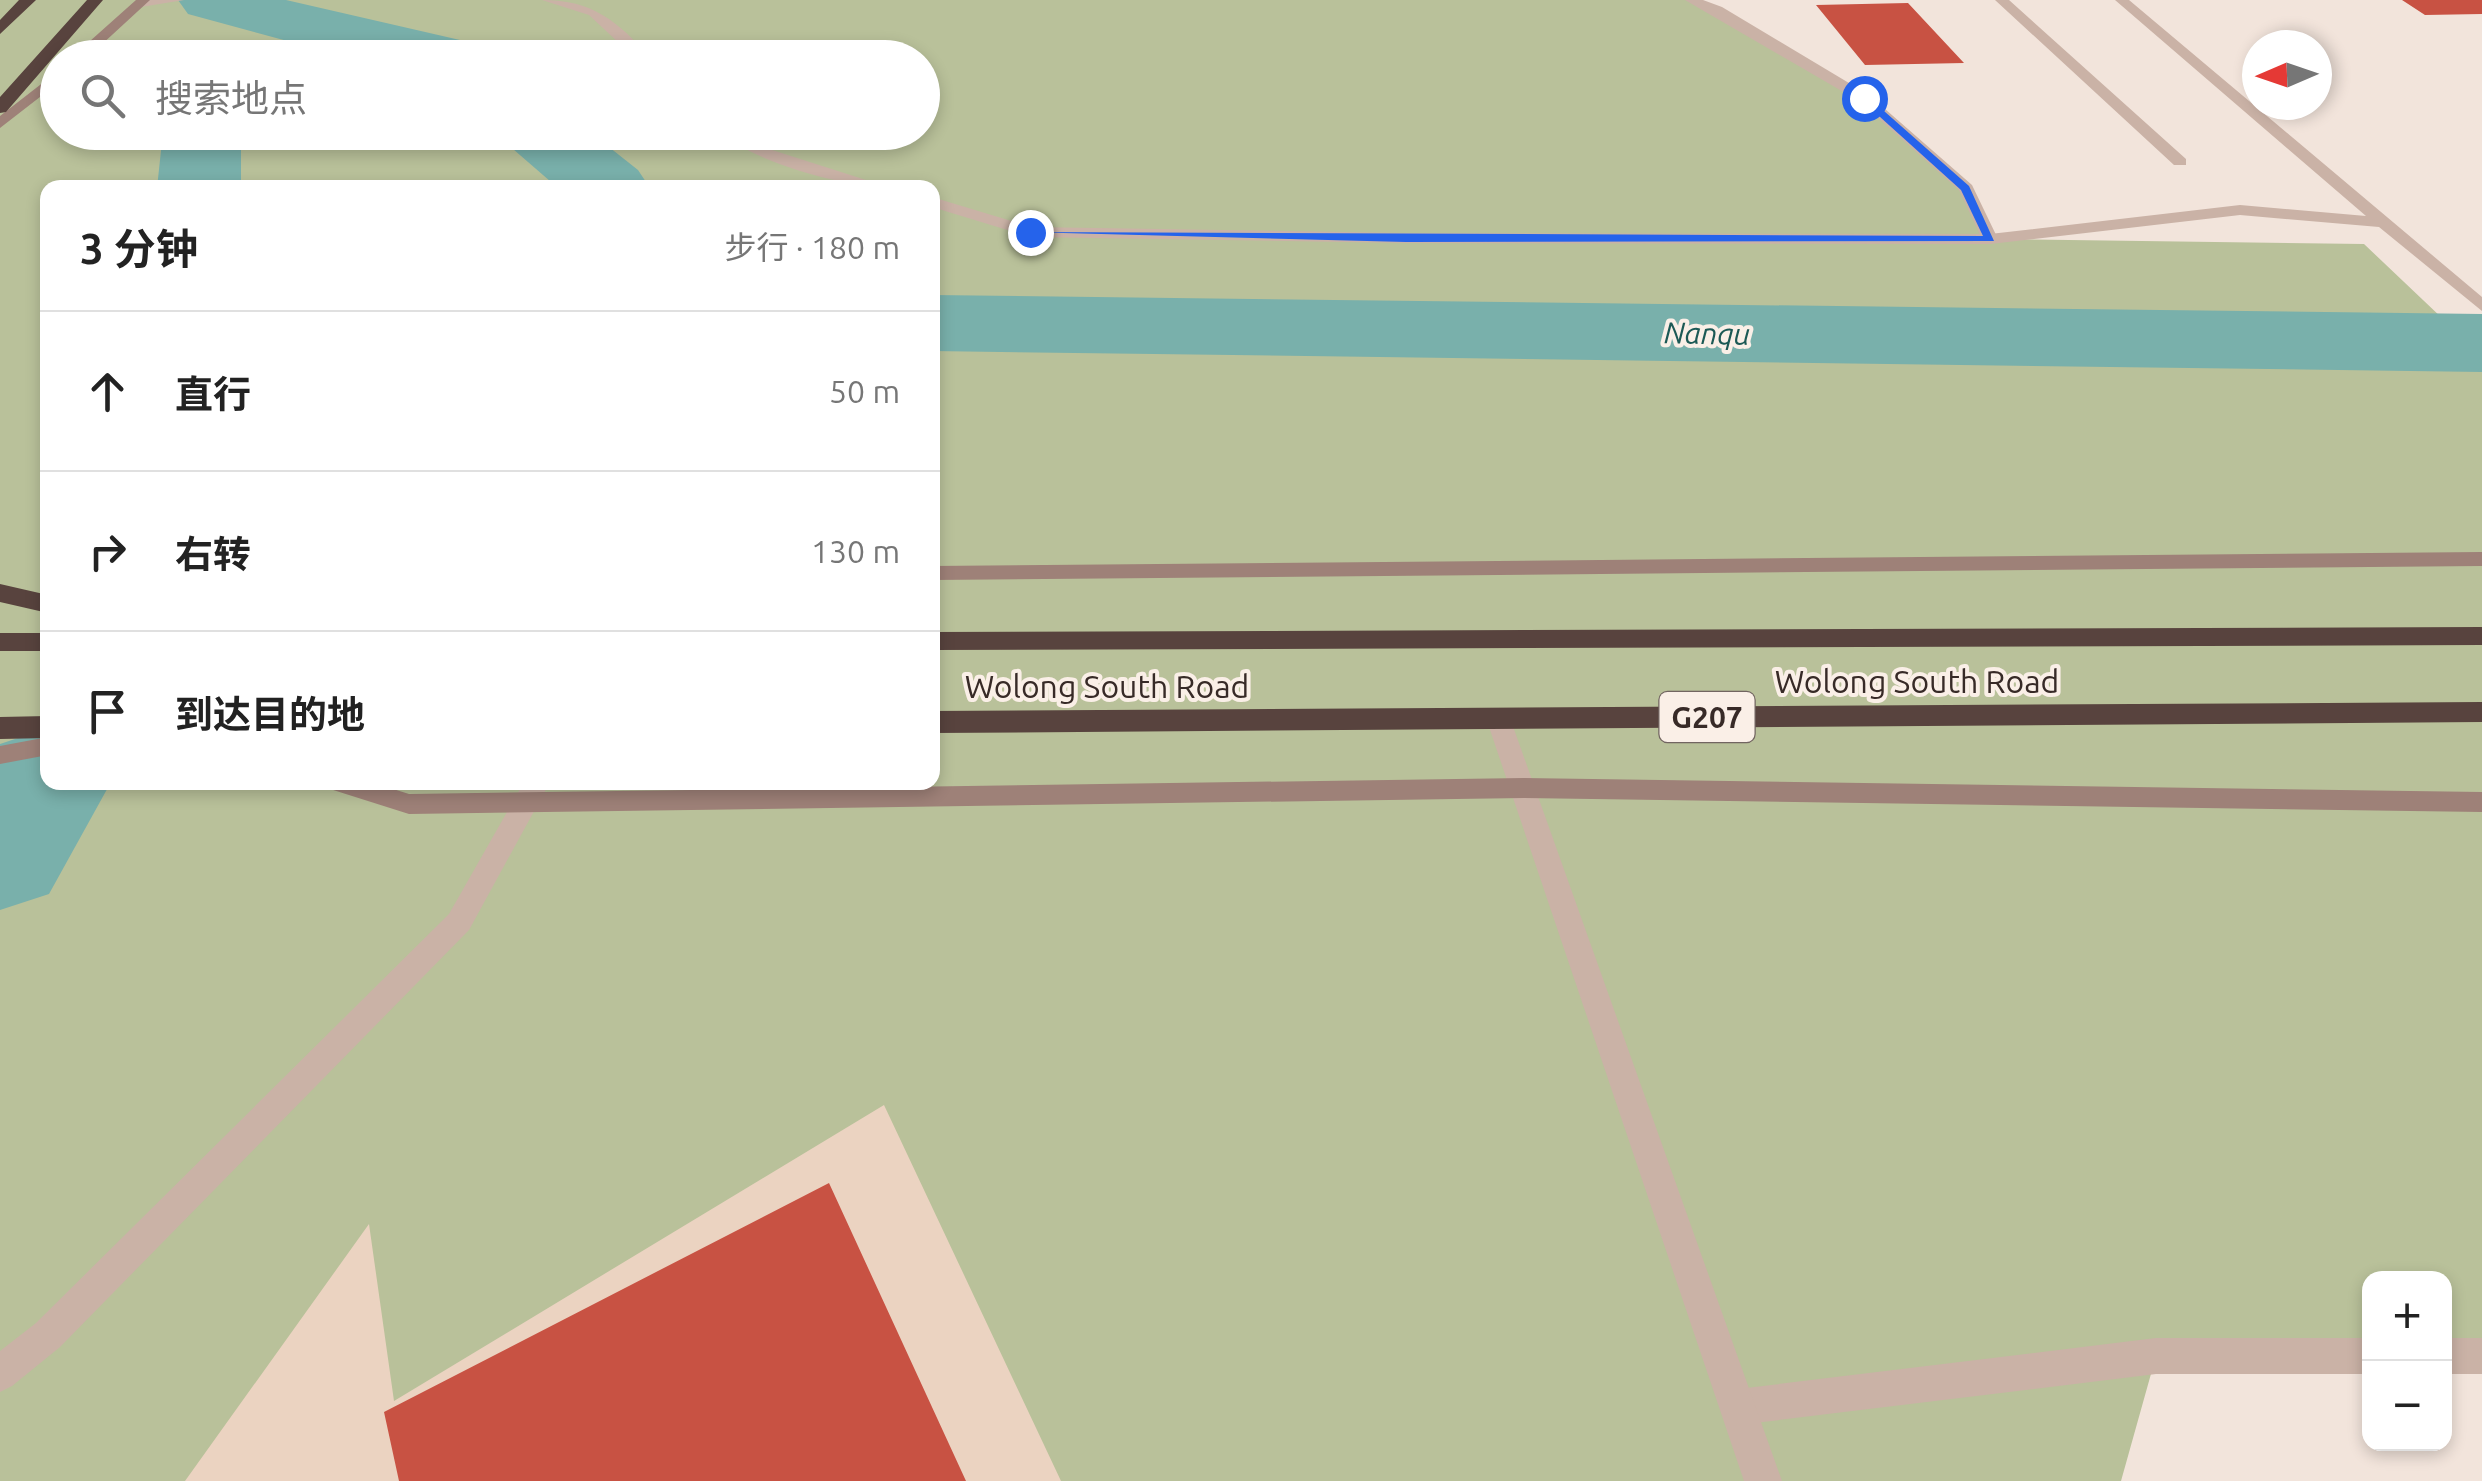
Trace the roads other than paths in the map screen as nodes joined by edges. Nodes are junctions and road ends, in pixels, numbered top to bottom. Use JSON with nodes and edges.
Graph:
{"nodes":[{"id":1,"x":178,"y":0,"type":"edge"},
{"id":2,"x":548,"y":0,"type":"edge"},
{"id":3,"x":1691,"y":0,"type":"edge"},
{"id":4,"x":2000,"y":0,"type":"edge"},
{"id":5,"x":2121,"y":0,"type":"edge"},
{"id":6,"x":142,"y":2,"type":"edge"},
{"id":7,"x":25,"y":4,"type":"edge"},
{"id":8,"x":92,"y":4,"type":"edge"},
{"id":9,"x":0,"y":29,"type":"edge"},
{"id":10,"x":60,"y":40,"type":"edge"},
{"id":11,"x":99,"y":40,"type":"edge"},
{"id":12,"x":624,"y":40,"type":"edge"},
{"id":13,"x":40,"y":63,"type":"edge"},
{"id":14,"x":40,"y":90,"type":"edge"},
{"id":15,"x":0,"y":108,"type":"edge"},
{"id":16,"x":0,"y":124,"type":"edge"},
{"id":17,"x":758,"y":150,"type":"edge"},
{"id":18,"x":2180,"y":162,"type":"dead end"},
{"id":19,"x":857,"y":180,"type":"edge"},
{"id":20,"x":940,"y":204,"type":"edge"},
{"id":21,"x":2380,"y":222,"type":"junction"},
{"id":22,"x":1990,"y":239,"type":"junction"},
{"id":23,"x":2482,"y":306,"type":"edge"},
{"id":24,"x":2482,"y":559,"type":"edge"},
{"id":25,"x":940,"y":572,"type":"edge"},
{"id":26,"x":0,"y":593,"type":"edge"},
{"id":27,"x":40,"y":602,"type":"edge"},
{"id":28,"x":2482,"y":636,"type":"edge"},
{"id":29,"x":940,"y":640,"type":"edge"},
{"id":30,"x":0,"y":642,"type":"edge"},
{"id":31,"x":40,"y":642,"type":"edge"},
{"id":32,"x":2482,"y":712,"type":"edge"},
{"id":33,"x":1498,"y":718,"type":"junction"},
{"id":34,"x":940,"y":722,"type":"edge"},
{"id":35,"x":0,"y":728,"type":"edge"},
{"id":36,"x":40,"y":728,"type":"edge"},
{"id":37,"x":40,"y":748,"type":"edge"},
{"id":38,"x":0,"y":755,"type":"edge"},
{"id":39,"x":1524,"y":788,"type":"junction"},
{"id":40,"x":364,"y":790,"type":"edge"},
{"id":41,"x":532,"y":792,"type":"edge"},
{"id":42,"x":2482,"y":802,"type":"edge"},
{"id":43,"x":2362,"y":1356,"type":"edge"},
{"id":44,"x":2452,"y":1356,"type":"edge"},
{"id":45,"x":2482,"y":1356,"type":"edge"},
{"id":46,"x":0,"y":1374,"type":"edge"},
{"id":47,"x":1738,"y":1407,"type":"junction"},
{"id":48,"x":1764,"y":1481,"type":"edge"}],
"edges":[{"from":1,"to":6,"type":"street"},
{"from":2,"to":12,"type":"street"},
{"from":3,"to":22,"type":"street"},
{"from":4,"to":18,"type":"street"},
{"from":5,"to":21,"type":"street"},
{"from":6,"to":11,"type":"street"},
{"from":7,"to":9,"type":"highway"},
{"from":8,"to":10,"type":"highway"},
{"from":13,"to":15,"type":"highway"},
{"from":14,"to":16,"type":"street"},
{"from":17,"to":19,"type":"street"},
{"from":20,"to":22,"type":"street"},
{"from":21,"to":22,"type":"street"},
{"from":21,"to":23,"type":"street"},
{"from":24,"to":25,"type":"street"},
{"from":26,"to":27,"type":"highway"},
{"from":28,"to":29,"type":"highway","name":"Wolong South Road"},
{"from":30,"to":31,"type":"highway"},
{"from":32,"to":33,"type":"highway","name":"Wolong South Road","number":"G207"},
{"from":33,"to":34,"type":"highway","name":"Wolong South Road","number":"G207"},
{"from":33,"to":39,"type":"street"},
{"from":35,"to":36,"type":"highway"},
{"from":37,"to":38,"type":"street"},
{"from":39,"to":41,"type":"street"},
{"from":39,"to":42,"type":"street"},
{"from":39,"to":47,"type":"street"},
{"from":40,"to":41,"type":"street"},
{"from":41,"to":46,"type":"street"},
{"from":43,"to":47,"type":"street"},
{"from":44,"to":45,"type":"street"},
{"from":47,"to":48,"type":"street"}]}
